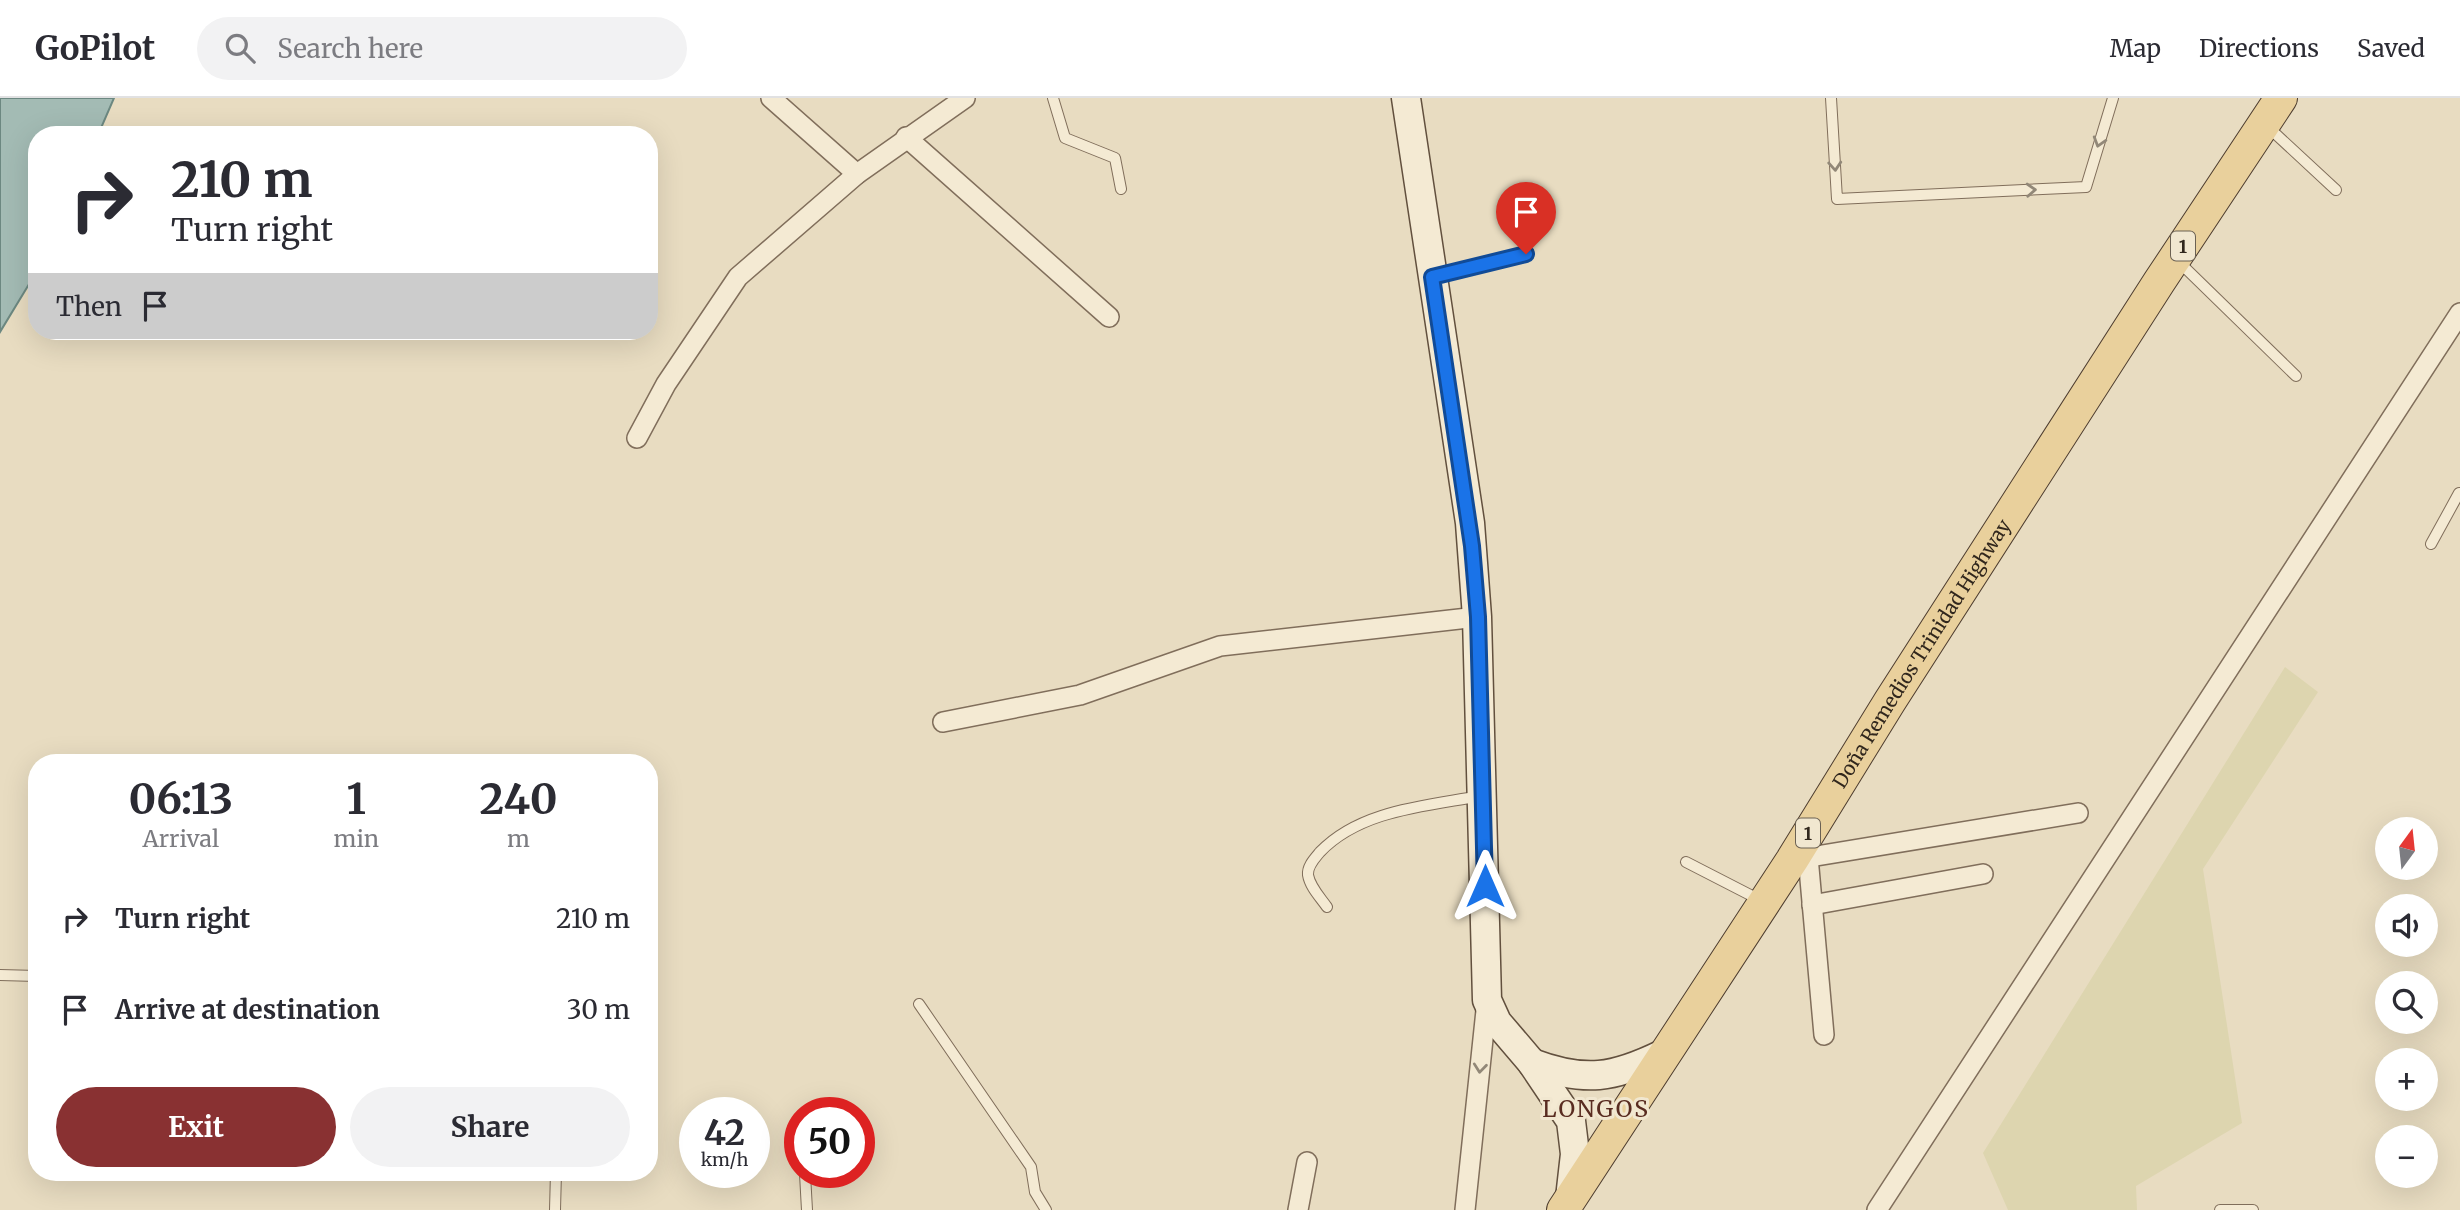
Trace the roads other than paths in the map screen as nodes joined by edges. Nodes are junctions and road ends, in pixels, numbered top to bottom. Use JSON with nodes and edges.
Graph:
{"nodes":[{"id":1,"x":771,"y":98,"type":"edge"},
{"id":2,"x":965,"y":98,"type":"edge"},
{"id":3,"x":1053,"y":98,"type":"edge"},
{"id":4,"x":1406,"y":98,"type":"edge"},
{"id":5,"x":1831,"y":98,"type":"edge"},
{"id":6,"x":2113,"y":98,"type":"edge"},
{"id":7,"x":2273,"y":111,"type":"edge"},
{"id":8,"x":906,"y":137,"type":"junction"},
{"id":9,"x":857,"y":174,"type":"junction"},
{"id":10,"x":1121,"y":189,"type":"dead end"},
{"id":11,"x":2336,"y":190,"type":"dead end"},
{"id":12,"x":1526,"y":254,"type":"dead end"},
{"id":13,"x":2175,"y":258,"type":"junction"},
{"id":14,"x":1432,"y":277,"type":"junction"},
{"id":15,"x":2460,"y":313,"type":"edge"},
{"id":16,"x":1110,"y":317,"type":"dead end"},
{"id":17,"x":2296,"y":376,"type":"dead end"},
{"id":18,"x":637,"y":438,"type":"dead end"},
{"id":19,"x":2459,"y":494,"type":"edge"},
{"id":20,"x":2431,"y":544,"type":"dead end"},
{"id":21,"x":1478,"y":617,"type":"junction"},
{"id":22,"x":943,"y":722,"type":"dead end"},
{"id":23,"x":1483,"y":795,"type":"junction"},
{"id":24,"x":2078,"y":813,"type":"dead end"},
{"id":25,"x":1800,"y":859,"type":"junction"},
{"id":26,"x":1686,"y":862,"type":"dead end"},
{"id":27,"x":1983,"y":874,"type":"dead end"},
{"id":28,"x":1764,"y":902,"type":"junction"},
{"id":29,"x":1812,"y":905,"type":"junction"},
{"id":30,"x":1327,"y":907,"type":"dead end"},
{"id":31,"x":0,"y":975,"type":"edge"},
{"id":32,"x":28,"y":976,"type":"edge"},
{"id":33,"x":1487,"y":1000,"type":"junction"},
{"id":34,"x":919,"y":1004,"type":"dead end"},
{"id":35,"x":1824,"y":1035,"type":"dead end"},
{"id":36,"x":1663,"y":1054,"type":"junction"},
{"id":37,"x":1532,"y":1063,"type":"junction"},
{"id":38,"x":1307,"y":1161,"type":"dead end"},
{"id":39,"x":556,"y":1181,"type":"edge"},
{"id":40,"x":806,"y":1188,"type":"edge"},
{"id":41,"x":1566,"y":1204,"type":"edge"},
{"id":42,"x":555,"y":1210,"type":"edge"},
{"id":43,"x":807,"y":1210,"type":"edge"},
{"id":44,"x":1046,"y":1210,"type":"edge"},
{"id":45,"x":1297,"y":1210,"type":"edge"},
{"id":46,"x":1465,"y":1210,"type":"edge"},
{"id":47,"x":1877,"y":1210,"type":"edge"},
{"id":48,"x":2220,"y":1210,"type":"edge"},
{"id":49,"x":2253,"y":1210,"type":"edge"}],
"edges":[{"from":1,"to":9,"type":"street"},
{"from":2,"to":8,"type":"street"},
{"from":3,"to":10,"type":"lane"},
{"from":4,"to":14,"type":"main road"},
{"from":5,"to":6,"type":"lane"},
{"from":7,"to":11,"type":"lane"},
{"from":7,"to":13,"type":"main road","name":"Doña Remedios Trinidad Highway","number":"1"},
{"from":8,"to":9,"type":"street"},
{"from":8,"to":16,"type":"street"},
{"from":9,"to":18,"type":"street"},
{"from":12,"to":14,"type":"lane"},
{"from":13,"to":17,"type":"lane"},
{"from":13,"to":25,"type":"main road","name":"Doña Remedios Trinidad Highway","number":"1"},
{"from":14,"to":21,"type":"main road"},
{"from":15,"to":47,"type":"street"},
{"from":19,"to":20,"type":"lane"},
{"from":21,"to":22,"type":"street"},
{"from":21,"to":23,"type":"main road"},
{"from":23,"to":30,"type":"lane"},
{"from":23,"to":33,"type":"main road"},
{"from":24,"to":25,"type":"street"},
{"from":25,"to":28,"type":"main road","name":"Doña Remedios Trinidad Highway","number":"1"},
{"from":25,"to":29,"type":"street"},
{"from":26,"to":28,"type":"lane"},
{"from":27,"to":29,"type":"street"},
{"from":28,"to":36,"type":"main road","name":"Doña Remedios Trinidad Highway","number":"1"},
{"from":29,"to":35,"type":"street"},
{"from":31,"to":32,"type":"lane"},
{"from":33,"to":37,"type":"main road"},
{"from":33,"to":46,"type":"street","one_way":true},
{"from":34,"to":44,"type":"lane"},
{"from":36,"to":37,"type":"main road"},
{"from":36,"to":41,"type":"main road","name":"Doña Remedios Trinidad Highway","number":"1"},
{"from":37,"to":41,"type":"main road"},
{"from":38,"to":45,"type":"street"},
{"from":39,"to":42,"type":"lane"},
{"from":40,"to":43,"type":"lane"},
{"from":48,"to":49,"type":"lane"}]}
